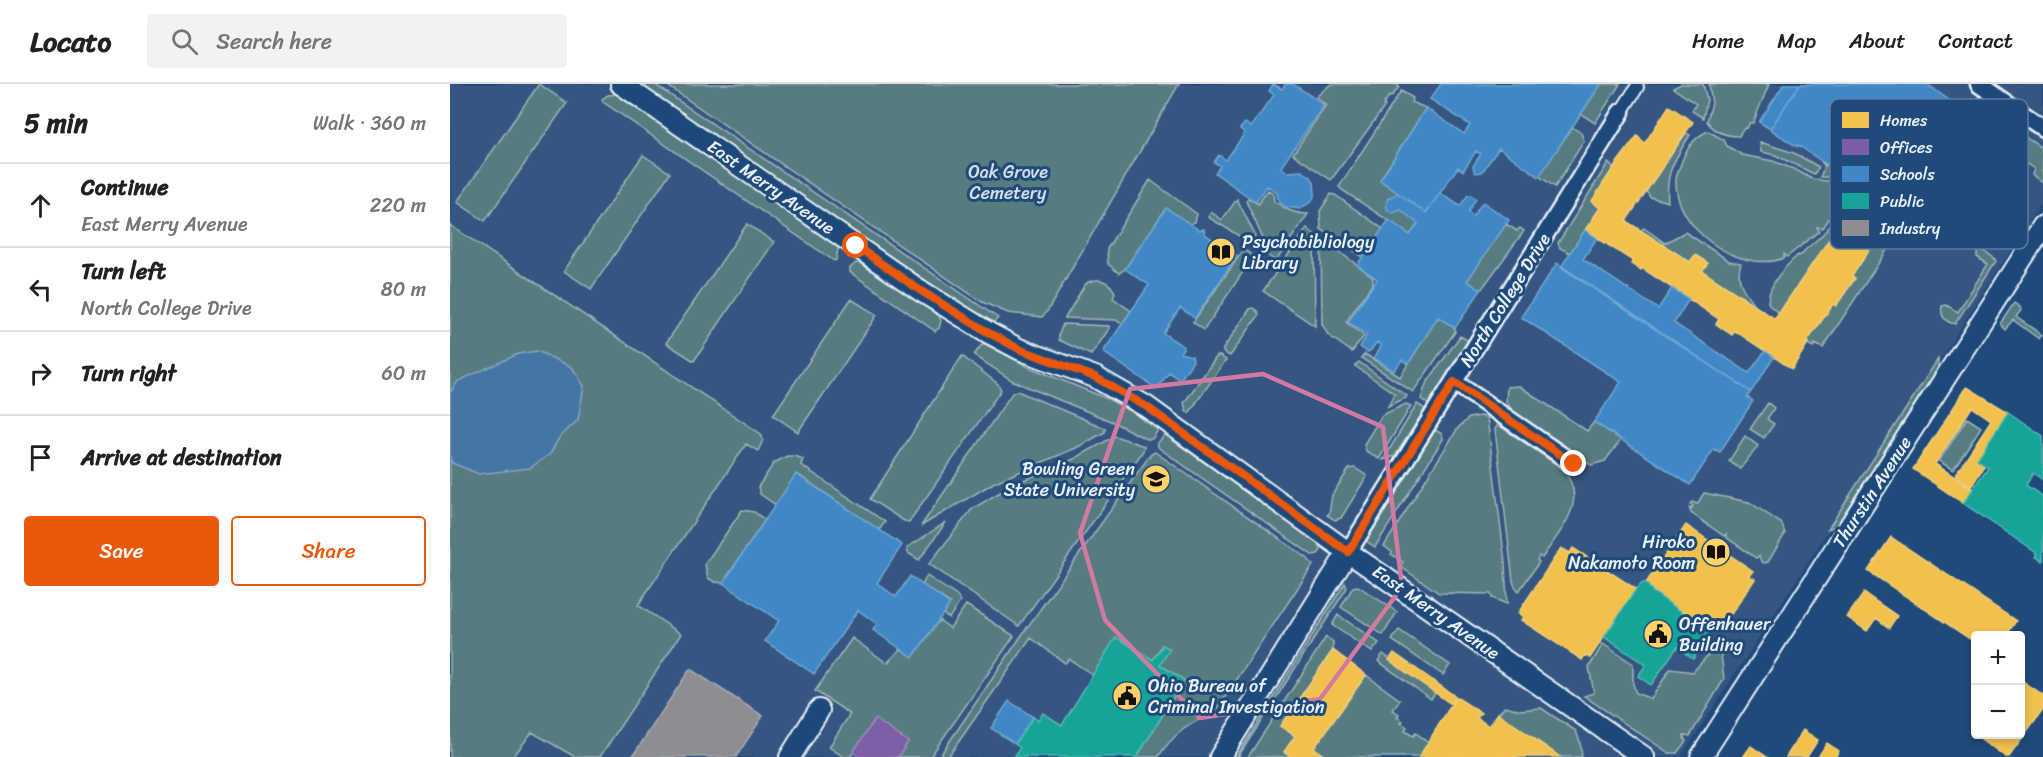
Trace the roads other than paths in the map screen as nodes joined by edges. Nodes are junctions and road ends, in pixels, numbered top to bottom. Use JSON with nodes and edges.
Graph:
{"nodes":[{"id":1,"x":621,"y":84,"type":"edge"},
{"id":2,"x":1980,"y":84,"type":"edge"},
{"id":3,"x":1637,"y":87,"type":"dead end"},
{"id":4,"x":2001,"y":99,"type":"edge"},
{"id":5,"x":1621,"y":112,"type":"joint"},
{"id":6,"x":2028,"y":118,"type":"edge"},
{"id":7,"x":2043,"y":128,"type":"edge"},
{"id":8,"x":2043,"y":226,"type":"edge"},
{"id":9,"x":1454,"y":382,"type":"junction"},
{"id":10,"x":1574,"y":464,"type":"dead end"},
{"id":11,"x":1348,"y":552,"type":"junction"},
{"id":12,"x":819,"y":710,"type":"dead end"},
{"id":13,"x":790,"y":757,"type":"edge"},
{"id":14,"x":1220,"y":757,"type":"edge"},
{"id":15,"x":1644,"y":757,"type":"edge"},
{"id":16,"x":1701,"y":757,"type":"edge"}],
"edges":[{"from":1,"to":11,"type":"street","name":"East Merry Avenue"},
{"from":2,"to":4,"type":"street"},
{"from":3,"to":5,"type":"street","name":"North College Drive"},
{"from":5,"to":9,"type":"street","name":"North College Drive"},
{"from":6,"to":7,"type":"street"},
{"from":8,"to":16,"type":"street","name":"Thurstin Avenue"},
{"from":9,"to":10,"type":"street"},
{"from":9,"to":11,"type":"street","name":"North College Drive"},
{"from":11,"to":14,"type":"street","name":"North College Drive"},
{"from":11,"to":15,"type":"street","name":"East Merry Avenue"},
{"from":12,"to":13,"type":"street"}]}
